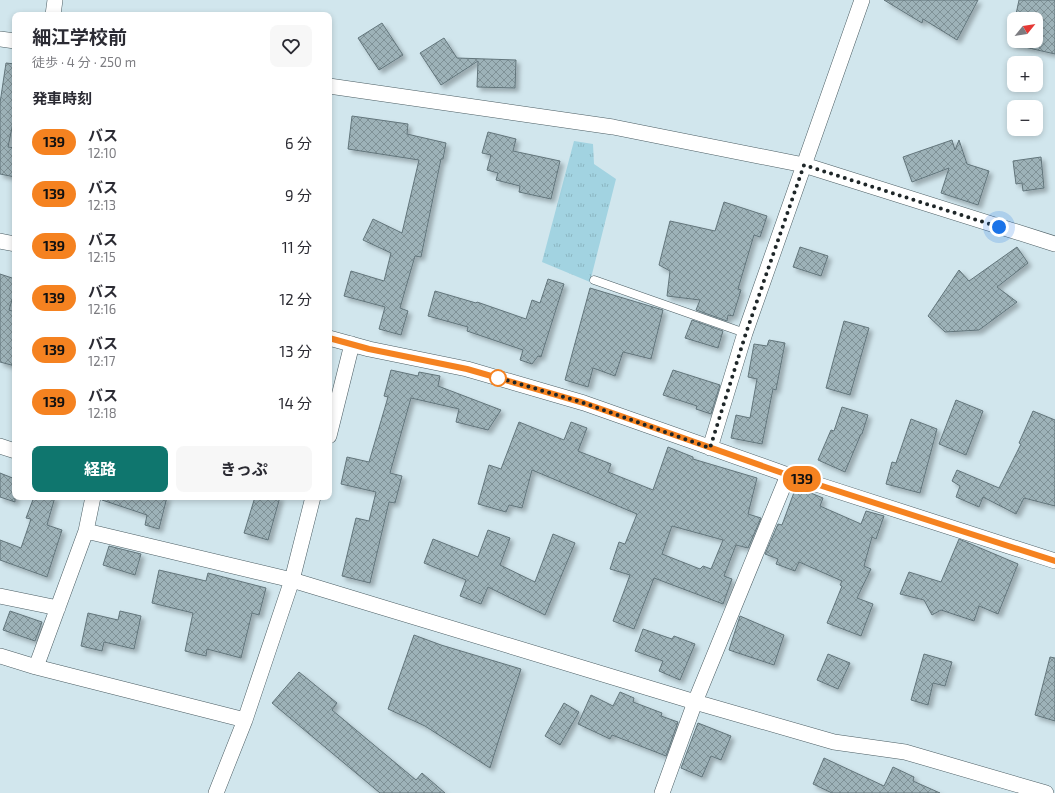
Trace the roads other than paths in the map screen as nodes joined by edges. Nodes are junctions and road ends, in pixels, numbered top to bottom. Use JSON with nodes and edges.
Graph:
{"nodes":[{"id":1,"x":55,"y":0,"type":"edge"},
{"id":2,"x":862,"y":0,"type":"edge"},
{"id":3,"x":53,"y":12,"type":"edge"},
{"id":4,"x":0,"y":39,"type":"edge"},
{"id":5,"x":12,"y":41,"type":"edge"},
{"id":6,"x":332,"y":86,"type":"edge"},
{"id":7,"x":804,"y":165,"type":"junction"},
{"id":8,"x":0,"y":241,"type":"edge"},
{"id":9,"x":12,"y":243,"type":"edge"},
{"id":10,"x":1055,"y":244,"type":"edge"},
{"id":11,"x":594,"y":280,"type":"dead end"},
{"id":12,"x":746,"y":333,"type":"junction"},
{"id":13,"x":332,"y":339,"type":"edge"},
{"id":14,"x":352,"y":344,"type":"junction"},
{"id":15,"x":332,"y":424,"type":"edge"},
{"id":16,"x":0,"y":446,"type":"edge"},
{"id":17,"x":710,"y":448,"type":"junction"},
{"id":18,"x":12,"y":450,"type":"edge"},
{"id":19,"x":788,"y":475,"type":"junction"},
{"id":20,"x":92,"y":500,"type":"edge"},
{"id":21,"x":313,"y":500,"type":"edge"},
{"id":22,"x":86,"y":531,"type":"junction"},
{"id":23,"x":1055,"y":561,"type":"edge"},
{"id":24,"x":292,"y":580,"type":"junction"},
{"id":25,"x":0,"y":596,"type":"edge"},
{"id":26,"x":58,"y":608,"type":"junction"},
{"id":27,"x":0,"y":656,"type":"edge"},
{"id":28,"x":36,"y":667,"type":"junction"},
{"id":29,"x":695,"y":702,"type":"junction"},
{"id":30,"x":245,"y":720,"type":"junction"},
{"id":31,"x":216,"y":793,"type":"edge"},
{"id":32,"x":662,"y":793,"type":"edge"},
{"id":33,"x":1046,"y":793,"type":"edge"}],
"edges":[{"from":1,"to":3,"type":"street"},
{"from":2,"to":7,"type":"street"},
{"from":4,"to":5,"type":"street"},
{"from":6,"to":7,"type":"street"},
{"from":7,"to":10,"type":"street"},
{"from":7,"to":12,"type":"street"},
{"from":8,"to":9,"type":"street"},
{"from":11,"to":12,"type":"lane"},
{"from":12,"to":17,"type":"street"},
{"from":13,"to":14,"type":"street"},
{"from":14,"to":15,"type":"street"},
{"from":14,"to":17,"type":"street"},
{"from":16,"to":18,"type":"street"},
{"from":17,"to":19,"type":"street"},
{"from":19,"to":23,"type":"street"},
{"from":19,"to":29,"type":"street"},
{"from":20,"to":22,"type":"street"},
{"from":21,"to":24,"type":"street"},
{"from":22,"to":24,"type":"street"},
{"from":22,"to":26,"type":"street"},
{"from":24,"to":29,"type":"street"},
{"from":24,"to":30,"type":"street"},
{"from":25,"to":26,"type":"street"},
{"from":26,"to":28,"type":"street"},
{"from":27,"to":28,"type":"street"},
{"from":28,"to":30,"type":"street"},
{"from":29,"to":32,"type":"street"},
{"from":29,"to":33,"type":"street"},
{"from":30,"to":31,"type":"street"}]}
